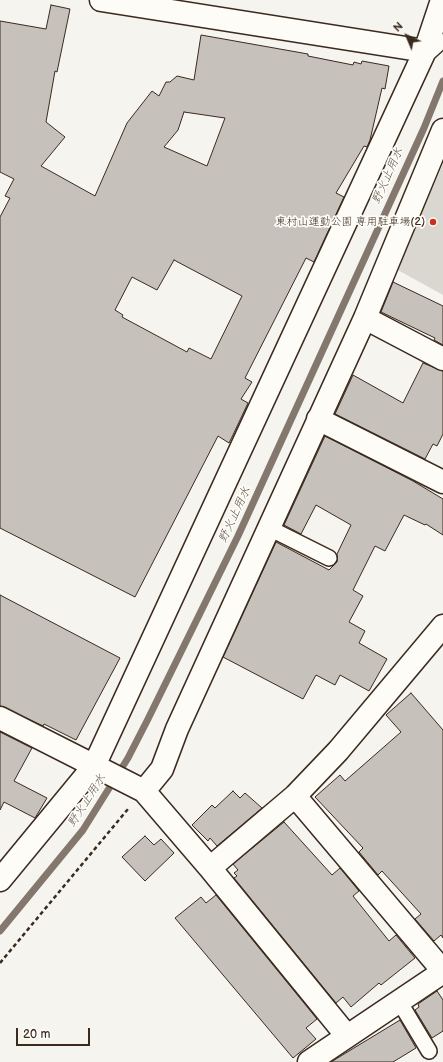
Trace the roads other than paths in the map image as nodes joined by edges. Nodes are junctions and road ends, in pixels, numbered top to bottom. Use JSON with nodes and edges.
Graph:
{"nodes":[{"id":1,"x":101,"y":0,"type":"edge"},
{"id":2,"x":442,"y":0,"type":"edge"},
{"id":3,"x":443,"y":34,"type":"edge"},
{"id":4,"x":425,"y":51,"type":"junction"},
{"id":5,"x":443,"y":130,"type":"edge"},
{"id":6,"x":365,"y":318,"type":"junction"},
{"id":7,"x":443,"y":359,"type":"edge"},
{"id":8,"x":318,"y":420,"type":"junction"},
{"id":9,"x":443,"y":482,"type":"edge"},
{"id":10,"x":269,"y":528,"type":"junction"},
{"id":11,"x":329,"y":558,"type":"dead end"},
{"id":12,"x":443,"y":626,"type":"edge"},
{"id":13,"x":0,"y":718,"type":"edge"},
{"id":14,"x":100,"y":769,"type":"junction"},
{"id":15,"x":142,"y":790,"type":"junction"},
{"id":16,"x":295,"y":796,"type":"junction"},
{"id":17,"x":210,"y":868,"type":"junction"},
{"id":18,"x":0,"y":880,"type":"edge"},
{"id":19,"x":443,"y":971,"type":"edge"},
{"id":20,"x":399,"y":1001,"type":"junction"},
{"id":21,"x":347,"y":1036,"type":"junction"},
{"id":22,"x":428,"y":1050,"type":"dead end"},
{"id":23,"x":309,"y":1062,"type":"edge"}],
"edges":[{"from":1,"to":4,"type":"street"},
{"from":2,"to":4,"type":"street"},
{"from":3,"to":4,"type":"street"},
{"from":4,"to":14,"type":"street"},
{"from":5,"to":6,"type":"street"},
{"from":6,"to":7,"type":"street"},
{"from":6,"to":8,"type":"street"},
{"from":8,"to":9,"type":"street"},
{"from":8,"to":10,"type":"street"},
{"from":10,"to":11,"type":"lane"},
{"from":10,"to":15,"type":"street"},
{"from":12,"to":16,"type":"street"},
{"from":13,"to":14,"type":"street"},
{"from":14,"to":15,"type":"street"},
{"from":14,"to":18,"type":"street"},
{"from":15,"to":17,"type":"street"},
{"from":16,"to":17,"type":"street"},
{"from":16,"to":19,"type":"street"},
{"from":17,"to":21,"type":"street"},
{"from":19,"to":20,"type":"street"},
{"from":20,"to":21,"type":"street"},
{"from":20,"to":22,"type":"lane"},
{"from":21,"to":23,"type":"street"}]}
